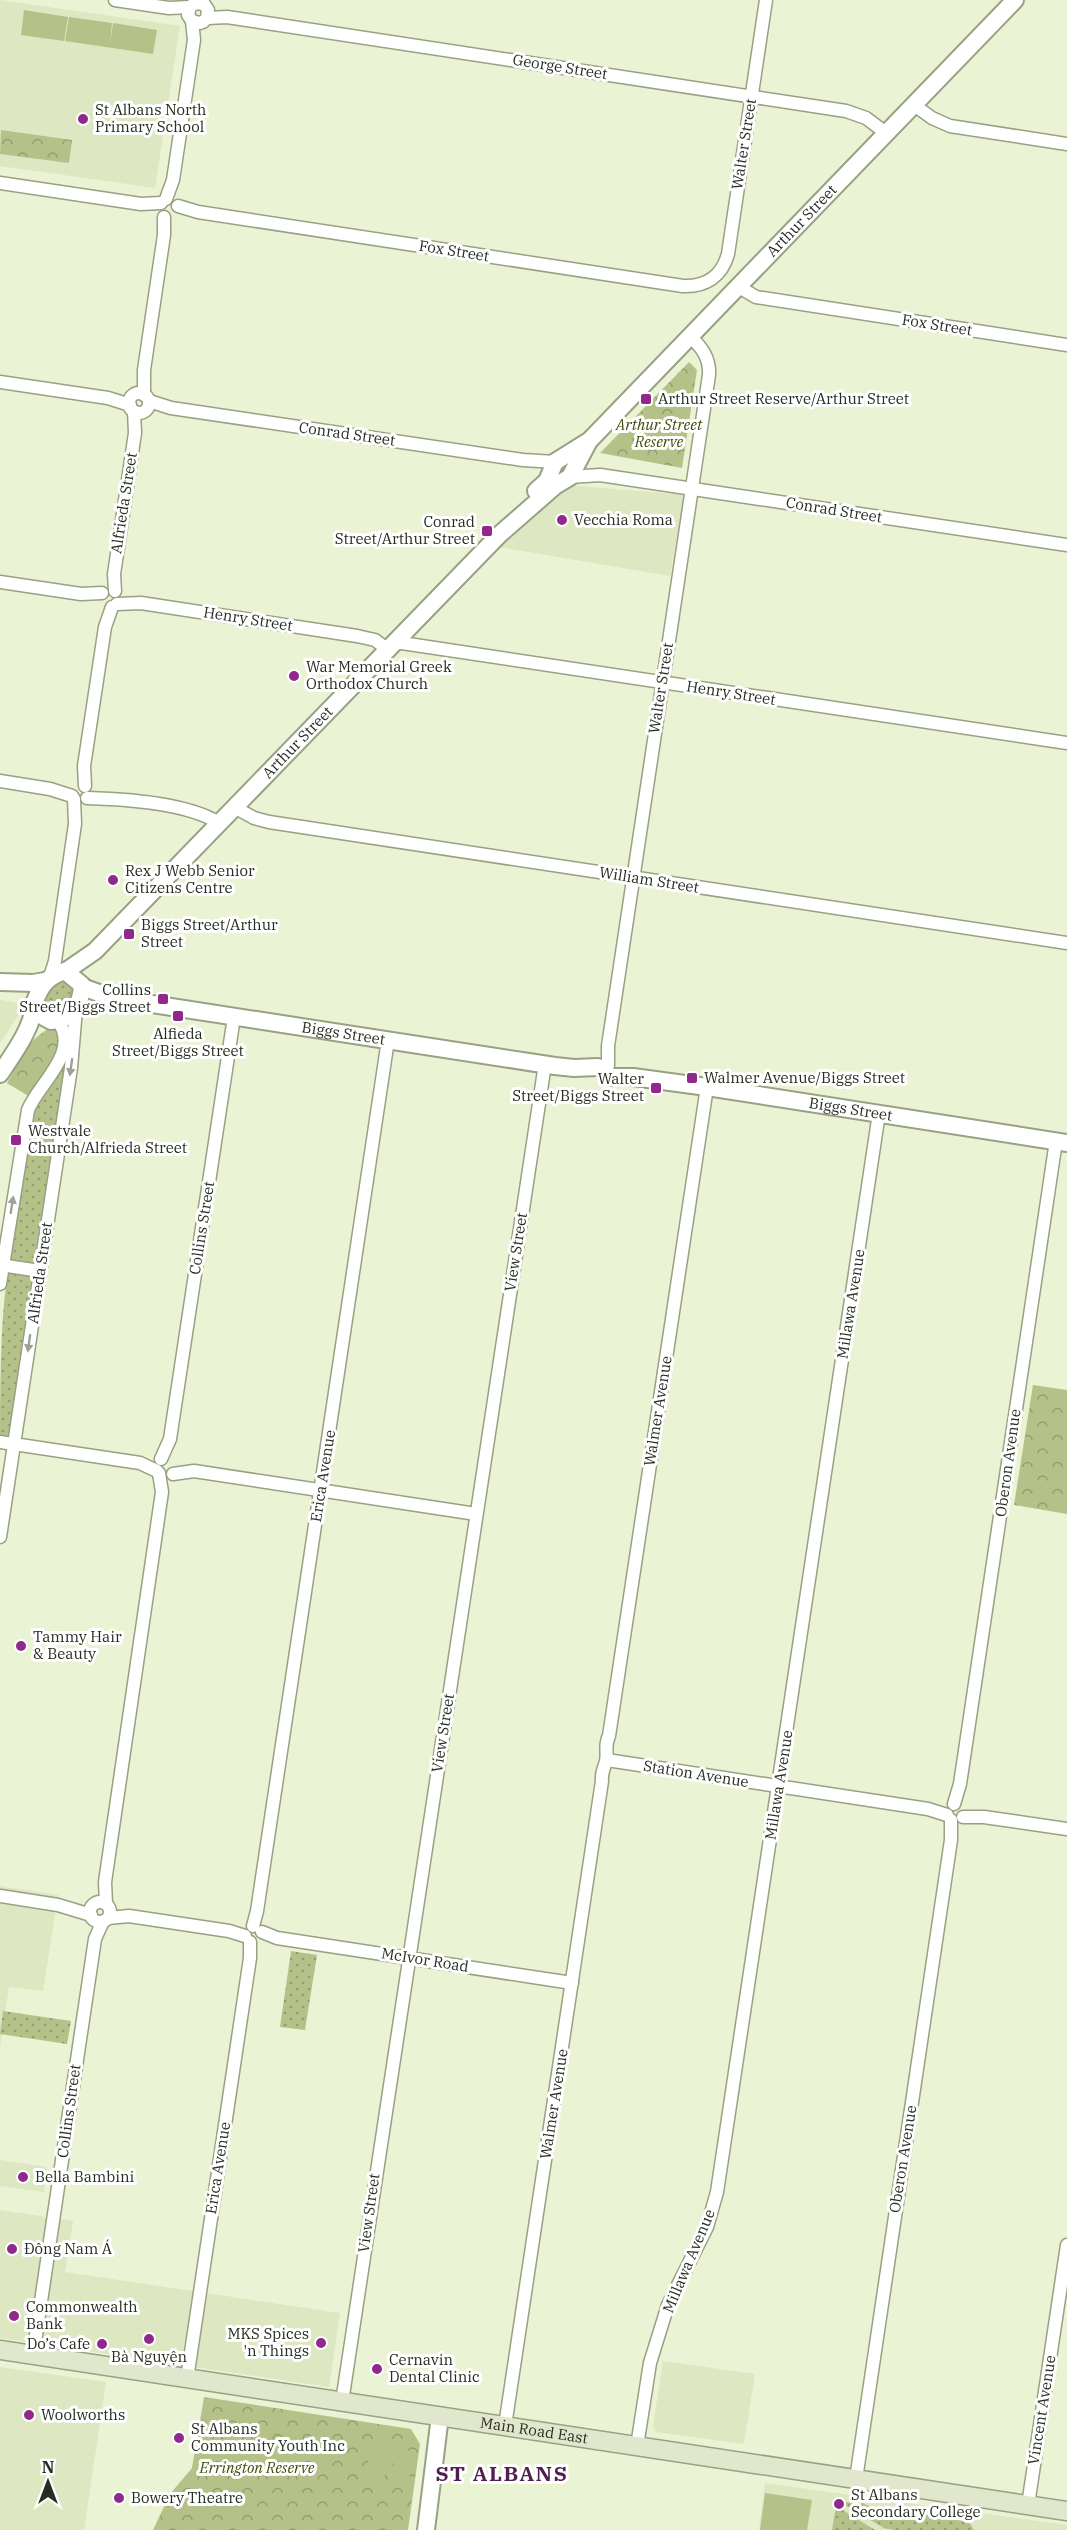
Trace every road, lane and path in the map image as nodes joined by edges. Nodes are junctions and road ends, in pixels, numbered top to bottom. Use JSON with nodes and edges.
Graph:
{"nodes":[{"id":1,"x":116,"y":0,"type":"edge"},
{"id":2,"x":766,"y":0,"type":"edge"},
{"id":3,"x":1015,"y":0,"type":"edge"},
{"id":4,"x":198,"y":10,"type":"edge"},
{"id":5,"x":752,"y":96,"type":"junction"},
{"id":6,"x":914,"y":105,"type":"junction"},
{"id":7,"x":886,"y":133,"type":"junction"},
{"id":8,"x":1067,"y":144,"type":"edge"},
{"id":9,"x":0,"y":183,"type":"edge"},
{"id":10,"x":169,"y":208,"type":"junction"},
{"id":11,"x":709,"y":282,"type":"joint"},
{"id":12,"x":739,"y":287,"type":"junction"},
{"id":13,"x":691,"y":337,"type":"junction"},
{"id":14,"x":1067,"y":345,"type":"edge"},
{"id":15,"x":0,"y":382,"type":"edge"},
{"id":16,"x":139,"y":403,"type":"junction"},
{"id":17,"x":563,"y":469,"type":"junction"},
{"id":18,"x":693,"y":489,"type":"junction"},
{"id":19,"x":1067,"y":545,"type":"edge"},
{"id":20,"x":0,"y":582,"type":"edge"},
{"id":21,"x":110,"y":598,"type":"junction"},
{"id":22,"x":392,"y":646,"type":"junction"},
{"id":23,"x":662,"y":683,"type":"junction"},
{"id":24,"x":1067,"y":743,"type":"edge"},
{"id":25,"x":0,"y":781,"type":"edge"},
{"id":26,"x":80,"y":793,"type":"junction"},
{"id":27,"x":234,"y":807,"type":"junction"},
{"id":28,"x":219,"y":823,"type":"junction"},
{"id":29,"x":633,"y":877,"type":"junction"},
{"id":30,"x":1067,"y":943,"type":"edge"},
{"id":31,"x":95,"y":951,"type":"junction"},
{"id":32,"x":57,"y":975,"type":"junction"},
{"id":33,"x":6,"y":983,"type":"edge"},
{"id":34,"x":82,"y":986,"type":"junction"},
{"id":35,"x":113,"y":998,"type":"junction"},
{"id":36,"x":35,"y":1003,"type":"junction"},
{"id":37,"x":78,"y":1007,"type":"junction"},
{"id":38,"x":234,"y":1017,"type":"junction"},
{"id":39,"x":55,"y":1021,"type":"junction"},
{"id":40,"x":388,"y":1040,"type":"junction"},
{"id":41,"x":21,"y":1043,"type":"junction"},
{"id":42,"x":544,"y":1064,"type":"junction"},
{"id":43,"x":604,"y":1070,"type":"junction"},
{"id":44,"x":0,"y":1074,"type":"edge"},
{"id":45,"x":707,"y":1087,"type":"junction"},
{"id":46,"x":879,"y":1113,"type":"junction"},
{"id":47,"x":1061,"y":1142,"type":"edge"},
{"id":48,"x":1,"y":1265,"type":"edge"},
{"id":49,"x":40,"y":1271,"type":"junction"},
{"id":50,"x":0,"y":1284,"type":"edge"},
{"id":51,"x":0,"y":1442,"type":"edge"},
{"id":52,"x":15,"y":1445,"type":"junction"},
{"id":53,"x":166,"y":1467,"type":"junction"},
{"id":54,"x":321,"y":1490,"type":"junction"},
{"id":55,"x":476,"y":1514,"type":"junction"},
{"id":56,"x":0,"y":1537,"type":"edge"},
{"id":57,"x":610,"y":1760,"type":"junction"},
{"id":58,"x":778,"y":1787,"type":"junction"},
{"id":59,"x":956,"y":1813,"type":"junction"},
{"id":60,"x":1067,"y":1829,"type":"edge"},
{"id":61,"x":0,"y":1896,"type":"edge"},
{"id":62,"x":100,"y":1912,"type":"junction"},
{"id":63,"x":254,"y":1934,"type":"junction"},
{"id":64,"x":409,"y":1958,"type":"junction"},
{"id":65,"x":572,"y":1983,"type":"junction"},
{"id":66,"x":1067,"y":2245,"type":"edge"},
{"id":67,"x":0,"y":2349,"type":"edge"},
{"id":68,"x":33,"y":2355,"type":"junction"},
{"id":69,"x":187,"y":2379,"type":"junction"},
{"id":70,"x":342,"y":2402,"type":"junction"},
{"id":71,"x":440,"y":2416,"type":"junction"},
{"id":72,"x":505,"y":2426,"type":"junction"},
{"id":73,"x":637,"y":2446,"type":"junction"},
{"id":74,"x":855,"y":2479,"type":"junction"},
{"id":75,"x":1028,"y":2505,"type":"junction"},
{"id":76,"x":1067,"y":2511,"type":"edge"},
{"id":77,"x":426,"y":2530,"type":"edge"}],
"edges":[{"from":1,"to":4,"type":"street","name":"George Street"},
{"from":2,"to":5,"type":"street","name":"Walter Street"},
{"from":3,"to":6,"type":"street","name":"Arthur Street"},
{"from":4,"to":5,"type":"street","name":"George Street"},
{"from":4,"to":10,"type":"street","name":"Alfrieda Street"},
{"from":5,"to":7,"type":"street","name":"George Street"},
{"from":5,"to":11,"type":"street","name":"Walter Street"},
{"from":6,"to":7,"type":"street","name":"Arthur Street"},
{"from":6,"to":8,"type":"street"},
{"from":7,"to":12,"type":"street","name":"Arthur Street"},
{"from":9,"to":10,"type":"street","name":"Fox Street"},
{"from":10,"to":11,"type":"street","name":"Fox Street"},
{"from":10,"to":16,"type":"street","name":"Alfrieda Street"},
{"from":12,"to":13,"type":"street","name":"Arthur Street"},
{"from":12,"to":14,"type":"street","name":"Fox Street"},
{"from":13,"to":17,"type":"street","name":"Arthur Street"},
{"from":13,"to":18,"type":"street","name":"Walter Street"},
{"from":15,"to":16,"type":"street","name":"Conrad Street"},
{"from":16,"to":17,"type":"street","name":"Conrad Street"},
{"from":16,"to":21,"type":"street","name":"Alfrieda Street"},
{"from":17,"to":18,"type":"street","name":"Conrad Street"},
{"from":17,"to":22,"type":"street","name":"Arthur Street"},
{"from":18,"to":19,"type":"street","name":"Conrad Street"},
{"from":18,"to":23,"type":"street","name":"Walter Street"},
{"from":20,"to":21,"type":"street","name":"Henry Street"},
{"from":21,"to":22,"type":"street","name":"Henry Street"},
{"from":21,"to":26,"type":"street","name":"Alfrieda Street"},
{"from":22,"to":23,"type":"street","name":"Henry Street"},
{"from":22,"to":27,"type":"street","name":"Arthur Street"},
{"from":23,"to":24,"type":"street","name":"Henry Street"},
{"from":23,"to":29,"type":"street","name":"Walter Street"},
{"from":25,"to":26,"type":"street"},
{"from":26,"to":28,"type":"street"},
{"from":26,"to":32,"type":"street","name":"Alfrieda Street"},
{"from":27,"to":28,"type":"street","name":"Arthur Street"},
{"from":27,"to":29,"type":"street","name":"William Street"},
{"from":28,"to":31,"type":"street","name":"Arthur Street"},
{"from":29,"to":30,"type":"street","name":"William Street"},
{"from":29,"to":43,"type":"street","name":"Walter Street"},
{"from":31,"to":32,"type":"street","name":"Arthur Street"},
{"from":31,"to":34,"type":"street","name":"Arthur Street"},
{"from":32,"to":33,"type":"street"},
{"from":32,"to":34,"type":"street"},
{"from":32,"to":36,"type":"street"},
{"from":33,"to":36,"type":"street"},
{"from":34,"to":35,"type":"street","name":"Biggs Street"},
{"from":34,"to":37,"type":"street"},
{"from":35,"to":37,"type":"street","name":"Biggs Street"},
{"from":35,"to":38,"type":"street","name":"Biggs Street"},
{"from":36,"to":39,"type":"street"},
{"from":36,"to":41,"type":"street"},
{"from":37,"to":39,"type":"street"},
{"from":37,"to":49,"type":"street","name":"Alfrieda Street","one_way":true},
{"from":38,"to":40,"type":"street","name":"Biggs Street"},
{"from":38,"to":53,"type":"street","name":"Collins Street"},
{"from":39,"to":41,"type":"street"},
{"from":48,"to":39,"type":"street","one_way":true},
{"from":40,"to":42,"type":"street","name":"Biggs Street"},
{"from":40,"to":54,"type":"street","name":"Erica Avenue"},
{"from":41,"to":44,"type":"street"},
{"from":42,"to":43,"type":"street","name":"Biggs Street"},
{"from":42,"to":55,"type":"street","name":"View Street"},
{"from":43,"to":45,"type":"street","name":"Biggs Street"},
{"from":45,"to":46,"type":"street","name":"Biggs Street"},
{"from":45,"to":57,"type":"street","name":"Walmer Avenue"},
{"from":46,"to":47,"type":"street","name":"Biggs Street"},
{"from":46,"to":58,"type":"street","name":"Millawa Avenue"},
{"from":47,"to":59,"type":"street","name":"Oberon Avenue"},
{"from":48,"to":49,"type":"street"},
{"from":48,"to":50,"type":"street"},
{"from":49,"to":52,"type":"street","name":"Alfrieda Street","one_way":true},
{"from":51,"to":52,"type":"street"},
{"from":52,"to":53,"type":"street"},
{"from":52,"to":56,"type":"street","name":"Alfrieda Street"},
{"from":53,"to":54,"type":"street"},
{"from":53,"to":62,"type":"street","name":"Collins Street"},
{"from":54,"to":55,"type":"street"},
{"from":54,"to":63,"type":"street","name":"Erica Avenue"},
{"from":55,"to":64,"type":"street","name":"View Street"},
{"from":57,"to":58,"type":"street","name":"Station Avenue"},
{"from":57,"to":65,"type":"street","name":"Walmer Avenue"},
{"from":58,"to":59,"type":"street","name":"Station Avenue"},
{"from":58,"to":73,"type":"street","name":"Millawa Avenue"},
{"from":59,"to":60,"type":"street","name":"Station Avenue"},
{"from":59,"to":74,"type":"street","name":"Oberon Avenue"},
{"from":61,"to":62,"type":"street","name":"McIvor Road"},
{"from":62,"to":63,"type":"street","name":"McIvor Road"},
{"from":62,"to":68,"type":"street","name":"Collins Street"},
{"from":63,"to":64,"type":"street","name":"McIvor Road"},
{"from":63,"to":69,"type":"street","name":"Erica Avenue"},
{"from":64,"to":65,"type":"street","name":"McIvor Road"},
{"from":64,"to":70,"type":"street","name":"View Street"},
{"from":65,"to":72,"type":"street","name":"Walmer Avenue"},
{"from":66,"to":75,"type":"street","name":"Vincent Avenue"},
{"from":67,"to":68,"type":"main road","name":"Main Road East"},
{"from":68,"to":69,"type":"main road","name":"Main Road East"},
{"from":69,"to":70,"type":"main road","name":"Main Road East"},
{"from":70,"to":71,"type":"main road","name":"Main Road East"},
{"from":71,"to":72,"type":"main road","name":"Main Road East"},
{"from":71,"to":77,"type":"street"},
{"from":72,"to":73,"type":"main road","name":"Main Road East"},
{"from":73,"to":74,"type":"main road","name":"Main Road East"},
{"from":74,"to":75,"type":"main road","name":"Main Road East"},
{"from":75,"to":76,"type":"main road","name":"Main Road East"}]}
